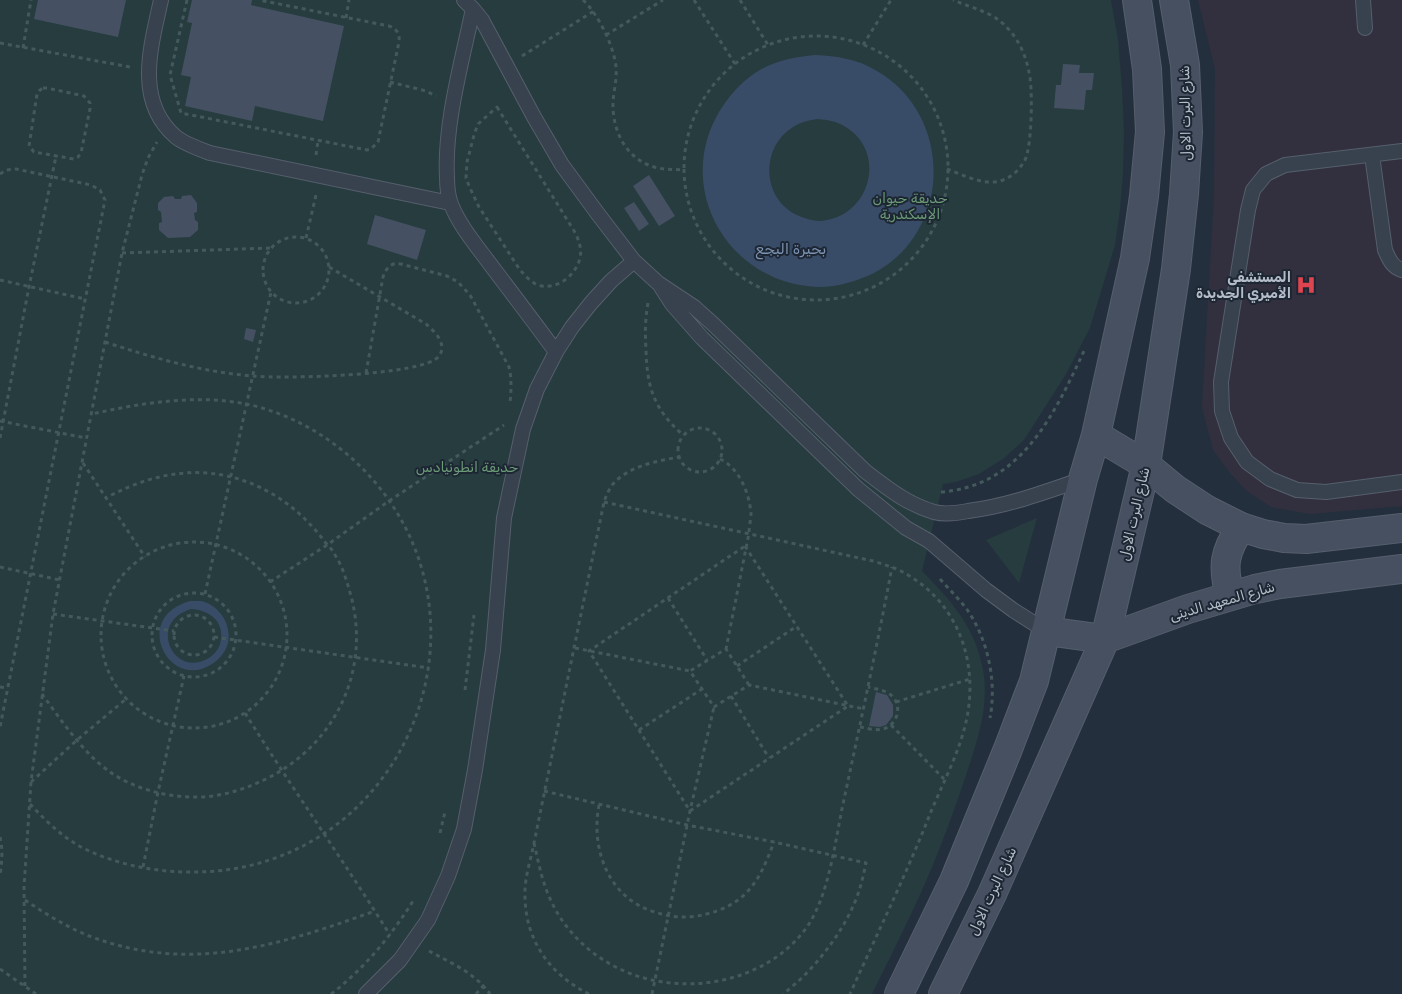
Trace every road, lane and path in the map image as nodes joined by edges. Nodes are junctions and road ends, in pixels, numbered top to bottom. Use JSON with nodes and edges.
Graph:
{"nodes":[{"id":1,"x":31,"y":0,"type":"edge"},
{"id":2,"x":161,"y":0,"type":"edge"},
{"id":3,"x":187,"y":0,"type":"edge"},
{"id":4,"x":259,"y":0,"type":"edge"},
{"id":5,"x":349,"y":0,"type":"edge"},
{"id":6,"x":582,"y":0,"type":"edge"},
{"id":7,"x":664,"y":0,"type":"edge"},
{"id":8,"x":694,"y":0,"type":"edge"},
{"id":9,"x":740,"y":0,"type":"edge"},
{"id":10,"x":891,"y":0,"type":"edge"},
{"id":11,"x":953,"y":0,"type":"edge"},
{"id":12,"x":1137,"y":0,"type":"edge"},
{"id":13,"x":1174,"y":0,"type":"edge"},
{"id":14,"x":1363,"y":0,"type":"edge"},
{"id":15,"x":468,"y":5,"type":"edge"},
{"id":16,"x":594,"y":11,"type":"junction"},
{"id":17,"x":346,"y":18,"type":"junction"},
{"id":18,"x":1365,"y":28,"type":"dead end"},
{"id":19,"x":606,"y":35,"type":"junction"},
{"id":20,"x":0,"y":44,"type":"edge"},
{"id":21,"x":768,"y":45,"type":"junction"},
{"id":22,"x":863,"y":45,"type":"junction"},
{"id":23,"x":23,"y":48,"type":"junction"},
{"id":24,"x":735,"y":64,"type":"junction"},
{"id":25,"x":506,"y":65,"type":"junction"},
{"id":26,"x":149,"y":70,"type":"junction"},
{"id":27,"x":167,"y":127,"type":"junction"},
{"id":28,"x":1402,"y":151,"type":"edge"},
{"id":29,"x":1372,"y":155,"type":"junction"},
{"id":30,"x":56,"y":156,"type":"junction"},
{"id":31,"x":948,"y":169,"type":"junction"},
{"id":32,"x":684,"y":170,"type":"junction"},
{"id":33,"x":0,"y":174,"type":"edge"},
{"id":34,"x":321,"y":176,"type":"junction"},
{"id":35,"x":51,"y":177,"type":"junction"},
{"id":36,"x":450,"y":203,"type":"junction"},
{"id":37,"x":576,"y":234,"type":"joint"},
{"id":38,"x":306,"y":238,"type":"junction"},
{"id":39,"x":271,"y":248,"type":"junction"},
{"id":40,"x":122,"y":253,"type":"junction"},
{"id":41,"x":634,"y":261,"type":"junction"},
{"id":42,"x":328,"y":267,"type":"junction"},
{"id":43,"x":1402,"y":270,"type":"edge"},
{"id":44,"x":0,"y":280,"type":"edge"},
{"id":45,"x":658,"y":283,"type":"junction"},
{"id":46,"x":29,"y":287,"type":"junction"},
{"id":47,"x":271,"y":292,"type":"junction"},
{"id":48,"x":380,"y":296,"type":"junction"},
{"id":49,"x":85,"y":298,"type":"junction"},
{"id":50,"x":105,"y":342,"type":"junction"},
{"id":51,"x":556,"y":352,"type":"junction"},
{"id":52,"x":1112,"y":361,"type":"junction"},
{"id":53,"x":366,"y":373,"type":"junction"},
{"id":54,"x":252,"y":376,"type":"junction"},
{"id":55,"x":246,"y":404,"type":"junction"},
{"id":56,"x":508,"y":411,"type":"dead end"},
{"id":57,"x":92,"y":414,"type":"junction"},
{"id":58,"x":506,"y":418,"type":"dead end"},
{"id":59,"x":2,"y":421,"type":"edge"},
{"id":60,"x":504,"y":425,"type":"junction"},
{"id":61,"x":58,"y":433,"type":"junction"},
{"id":62,"x":502,"y":435,"type":"dead end"},
{"id":63,"x":1096,"y":435,"type":"junction"},
{"id":64,"x":0,"y":438,"type":"edge"},
{"id":65,"x":86,"y":438,"type":"junction"},
{"id":66,"x":679,"y":457,"type":"junction"},
{"id":67,"x":720,"y":459,"type":"junction"},
{"id":68,"x":83,"y":462,"type":"junction"},
{"id":69,"x":1146,"y":465,"type":"junction"},
{"id":70,"x":230,"y":476,"type":"junction"},
{"id":71,"x":1083,"y":480,"type":"junction"},
{"id":72,"x":1402,"y":482,"type":"edge"},
{"id":73,"x":941,"y":492,"type":"dead end"},
{"id":74,"x":899,"y":497,"type":"junction"},
{"id":75,"x":106,"y":498,"type":"junction"},
{"id":76,"x":390,"y":501,"type":"junction"},
{"id":77,"x":604,"y":502,"type":"junction"},
{"id":78,"x":889,"y":514,"type":"junction"},
{"id":79,"x":1241,"y":528,"type":"junction"},
{"id":80,"x":1402,"y":528,"type":"edge"},
{"id":81,"x":749,"y":533,"type":"junction"},
{"id":82,"x":215,"y":544,"type":"junction"},
{"id":83,"x":327,"y":545,"type":"junction"},
{"id":84,"x":745,"y":546,"type":"junction"},
{"id":85,"x":145,"y":556,"type":"junction"},
{"id":86,"x":0,"y":567,"type":"edge"},
{"id":87,"x":892,"y":567,"type":"junction"},
{"id":88,"x":1402,"y":569,"type":"edge"},
{"id":89,"x":30,"y":573,"type":"junction"},
{"id":90,"x":938,"y":577,"type":"dead end"},
{"id":91,"x":60,"y":580,"type":"junction"},
{"id":92,"x":270,"y":582,"type":"junction"},
{"id":93,"x":205,"y":594,"type":"junction"},
{"id":94,"x":1230,"y":596,"type":"junction"},
{"id":95,"x":668,"y":598,"type":"junction"},
{"id":96,"x":475,"y":610,"type":"dead end"},
{"id":97,"x":53,"y":614,"type":"junction"},
{"id":98,"x":102,"y":622,"type":"junction"},
{"id":99,"x":797,"y":626,"type":"junction"},
{"id":100,"x":152,"y":628,"type":"junction"},
{"id":101,"x":174,"y":631,"type":"junction"},
{"id":102,"x":1046,"y":631,"type":"junction"},
{"id":103,"x":214,"y":638,"type":"junction"},
{"id":104,"x":1105,"y":639,"type":"junction"},
{"id":105,"x":236,"y":641,"type":"junction"},
{"id":106,"x":286,"y":648,"type":"junction"},
{"id":107,"x":575,"y":648,"type":"junction"},
{"id":108,"x":726,"y":649,"type":"junction"},
{"id":109,"x":589,"y":651,"type":"junction"},
{"id":110,"x":355,"y":658,"type":"junction"},
{"id":111,"x":708,"y":660,"type":"junction"},
{"id":112,"x":737,"y":666,"type":"junction"},
{"id":113,"x":428,"y":668,"type":"junction"},
{"id":114,"x":690,"y":671,"type":"junction"},
{"id":115,"x":184,"y":676,"type":"junction"},
{"id":116,"x":970,"y":680,"type":"junction"},
{"id":117,"x":749,"y":685,"type":"junction"},
{"id":118,"x":0,"y":686,"type":"edge"},
{"id":119,"x":868,"y":687,"type":"junction"},
{"id":120,"x":8,"y":688,"type":"junction"},
{"id":121,"x":702,"y":689,"type":"junction"},
{"id":122,"x":42,"y":694,"type":"junction"},
{"id":123,"x":464,"y":694,"type":"dead end"},
{"id":124,"x":731,"y":696,"type":"junction"},
{"id":125,"x":126,"y":699,"type":"junction"},
{"id":126,"x":896,"y":702,"type":"junction"},
{"id":127,"x":848,"y":706,"type":"junction"},
{"id":128,"x":714,"y":708,"type":"junction"},
{"id":129,"x":864,"y":709,"type":"junction"},
{"id":130,"x":245,"y":713,"type":"junction"},
{"id":131,"x":990,"y":719,"type":"dead end"},
{"id":132,"x":891,"y":725,"type":"junction"},
{"id":133,"x":172,"y":726,"type":"junction"},
{"id":134,"x":0,"y":727,"type":"edge"},
{"id":135,"x":860,"y":727,"type":"junction"},
{"id":136,"x":639,"y":730,"type":"junction"},
{"id":137,"x":77,"y":740,"type":"junction"},
{"id":138,"x":769,"y":758,"type":"junction"},
{"id":139,"x":282,"y":771,"type":"junction"},
{"id":140,"x":944,"y":779,"type":"junction"},
{"id":141,"x":31,"y":782,"type":"junction"},
{"id":142,"x":544,"y":791,"type":"junction"},
{"id":143,"x":158,"y":792,"type":"junction"},
{"id":144,"x":30,"y":804,"type":"junction"},
{"id":145,"x":599,"y":805,"type":"junction"},
{"id":146,"x":446,"y":807,"type":"dead end"},
{"id":147,"x":690,"y":811,"type":"junction"},
{"id":148,"x":687,"y":825,"type":"junction"},
{"id":149,"x":324,"y":833,"type":"junction"},
{"id":150,"x":0,"y":837,"type":"edge"},
{"id":151,"x":438,"y":840,"type":"dead end"},
{"id":152,"x":774,"y":842,"type":"junction"},
{"id":153,"x":534,"y":843,"type":"junction"},
{"id":154,"x":832,"y":855,"type":"junction"},
{"id":155,"x":143,"y":868,"type":"junction"},
{"id":156,"x":0,"y":875,"type":"edge"},
{"id":157,"x":24,"y":900,"type":"junction"},
{"id":158,"x":414,"y":900,"type":"dead end"},
{"id":159,"x":374,"y":911,"type":"junction"},
{"id":160,"x":668,"y":916,"type":"junction"},
{"id":161,"x":390,"y":935,"type":"junction"},
{"id":162,"x":414,"y":942,"type":"junction"},
{"id":163,"x":0,"y":968,"type":"edge"},
{"id":164,"x":654,"y":981,"type":"junction"},
{"id":165,"x":484,"y":985,"type":"junction"},
{"id":166,"x":25,"y":986,"type":"junction"},
{"id":167,"x":35,"y":994,"type":"edge"},
{"id":168,"x":331,"y":994,"type":"edge"},
{"id":169,"x":366,"y":994,"type":"edge"},
{"id":170,"x":476,"y":994,"type":"edge"},
{"id":171,"x":490,"y":994,"type":"edge"},
{"id":172,"x":589,"y":994,"type":"edge"},
{"id":173,"x":652,"y":994,"type":"edge"},
{"id":174,"x":783,"y":994,"type":"edge"},
{"id":175,"x":850,"y":994,"type":"edge"},
{"id":176,"x":899,"y":994,"type":"edge"},
{"id":177,"x":943,"y":994,"type":"edge"}],
"edges":[{"from":1,"to":23,"type":"path"},
{"from":2,"to":26,"type":"lane"},
{"from":3,"to":17,"type":"path"},
{"from":4,"to":17,"type":"path"},
{"from":5,"to":17,"type":"path"},
{"from":6,"to":16,"type":"path"},
{"from":7,"to":19,"type":"path"},
{"from":8,"to":24,"type":"path"},
{"from":9,"to":21,"type":"path"},
{"from":10,"to":22,"type":"path"},
{"from":11,"to":31,"type":"path"},
{"from":12,"to":52,"type":"main road"},
{"from":13,"to":69,"type":"main road","name":"شارع البرت الاول"},
{"from":14,"to":18,"type":"lane"},
{"from":15,"to":25,"type":"lane"},
{"from":15,"to":36,"type":"lane"},
{"from":16,"to":19,"type":"path"},
{"from":16,"to":25,"type":"path"},
{"from":19,"to":32,"type":"path"},
{"from":20,"to":23,"type":"path"},
{"from":21,"to":22,"type":"path"},
{"from":21,"to":24,"type":"path"},
{"from":22,"to":31,"type":"path"},
{"from":23,"to":26,"type":"path"},
{"from":24,"to":32,"type":"path"},
{"from":25,"to":41,"type":"lane"},
{"from":26,"to":27,"type":"lane"},
{"from":27,"to":34,"type":"lane"},
{"from":27,"to":40,"type":"path"},
{"from":28,"to":29,"type":"lane"},
{"from":29,"to":43,"type":"lane"},
{"from":29,"to":72,"type":"lane"},
{"from":30,"to":30,"type":"path"},
{"from":30,"to":35,"type":"path"},
{"from":31,"to":32,"type":"path"},
{"from":33,"to":35,"type":"path"},
{"from":34,"to":36,"type":"lane"},
{"from":34,"to":38,"type":"path"},
{"from":35,"to":46,"type":"path"},
{"from":35,"to":49,"type":"path"},
{"from":36,"to":51,"type":"lane"},
{"from":37,"to":37,"type":"path"},
{"from":38,"to":39,"type":"path"},
{"from":38,"to":42,"type":"path"},
{"from":39,"to":40,"type":"path"},
{"from":39,"to":47,"type":"path"},
{"from":40,"to":50,"type":"path"},
{"from":41,"to":45,"type":"lane"},
{"from":41,"to":51,"type":"lane"},
{"from":42,"to":47,"type":"path"},
{"from":42,"to":48,"type":"path"},
{"from":44,"to":46,"type":"path"},
{"from":45,"to":74,"type":"lane"},
{"from":45,"to":78,"type":"lane"},
{"from":46,"to":49,"type":"path"},
{"from":46,"to":59,"type":"path"},
{"from":47,"to":54,"type":"path"},
{"from":48,"to":53,"type":"path"},
{"from":48,"to":53,"type":"path"},
{"from":48,"to":56,"type":"path"},
{"from":49,"to":61,"type":"path"},
{"from":50,"to":54,"type":"path"},
{"from":50,"to":57,"type":"path"},
{"from":51,"to":162,"type":"lane"},
{"from":52,"to":63,"type":"main road"},
{"from":52,"to":73,"type":"path"},
{"from":53,"to":54,"type":"path"},
{"from":54,"to":55,"type":"path"},
{"from":55,"to":57,"type":"path"},
{"from":55,"to":70,"type":"path"},
{"from":55,"to":76,"type":"path"},
{"from":57,"to":65,"type":"path"},
{"from":58,"to":60,"type":"path"},
{"from":59,"to":61,"type":"path"},
{"from":59,"to":64,"type":"path"},
{"from":60,"to":62,"type":"path"},
{"from":60,"to":76,"type":"path"},
{"from":61,"to":65,"type":"path"},
{"from":61,"to":89,"type":"path"},
{"from":63,"to":69,"type":"main road"},
{"from":63,"to":71,"type":"main road"},
{"from":65,"to":68,"type":"path"},
{"from":66,"to":67,"type":"path"},
{"from":66,"to":67,"type":"path"},
{"from":66,"to":77,"type":"path"},
{"from":67,"to":81,"type":"path"},
{"from":68,"to":75,"type":"path"},
{"from":68,"to":91,"type":"path"},
{"from":69,"to":79,"type":"main road"},
{"from":69,"to":104,"type":"main road","name":"شارع البرت الاول"},
{"from":70,"to":75,"type":"path"},
{"from":70,"to":82,"type":"path"},
{"from":70,"to":83,"type":"path"},
{"from":71,"to":74,"type":"lane"},
{"from":71,"to":102,"type":"main road"},
{"from":74,"to":78,"type":"lane"},
{"from":75,"to":85,"type":"path"},
{"from":76,"to":83,"type":"path"},
{"from":76,"to":113,"type":"path"},
{"from":77,"to":81,"type":"path"},
{"from":77,"to":107,"type":"path"},
{"from":78,"to":102,"type":"lane"},
{"from":79,"to":80,"type":"main road"},
{"from":79,"to":94,"type":"main road"},
{"from":81,"to":84,"type":"path"},
{"from":81,"to":87,"type":"path"},
{"from":82,"to":85,"type":"path"},
{"from":82,"to":92,"type":"path"},
{"from":82,"to":93,"type":"path"},
{"from":83,"to":92,"type":"path"},
{"from":83,"to":110,"type":"path"},
{"from":84,"to":95,"type":"path"},
{"from":84,"to":99,"type":"path"},
{"from":84,"to":108,"type":"path"},
{"from":85,"to":98,"type":"path"},
{"from":86,"to":89,"type":"path"},
{"from":87,"to":116,"type":"path"},
{"from":87,"to":119,"type":"path"},
{"from":88,"to":94,"type":"main road","name":"شارع المعهد الدينى"},
{"from":89,"to":91,"type":"path"},
{"from":89,"to":120,"type":"path"},
{"from":90,"to":131,"type":"path"},
{"from":91,"to":97,"type":"path"},
{"from":92,"to":106,"type":"path"},
{"from":93,"to":100,"type":"path"},
{"from":93,"to":105,"type":"path"},
{"from":94,"to":104,"type":"main road","name":"شارع المعهد الدينى"},
{"from":95,"to":109,"type":"path"},
{"from":95,"to":111,"type":"path"},
{"from":96,"to":123,"type":"path"},
{"from":97,"to":98,"type":"path"},
{"from":97,"to":122,"type":"path"},
{"from":98,"to":100,"type":"path"},
{"from":98,"to":125,"type":"path"},
{"from":99,"to":112,"type":"path"},
{"from":99,"to":127,"type":"path"},
{"from":100,"to":101,"type":"path"},
{"from":100,"to":115,"type":"path"},
{"from":101,"to":103,"type":"path"},
{"from":101,"to":103,"type":"path"},
{"from":102,"to":104,"type":"main road","name":"شارع المعهد الدينى"},
{"from":102,"to":176,"type":"main road"},
{"from":103,"to":105,"type":"path"},
{"from":104,"to":177,"type":"main road","name":"شارع البرت الاول"},
{"from":105,"to":106,"type":"path"},
{"from":105,"to":115,"type":"path"},
{"from":106,"to":110,"type":"path"},
{"from":106,"to":130,"type":"path"},
{"from":107,"to":109,"type":"path"},
{"from":107,"to":142,"type":"path"},
{"from":108,"to":111,"type":"path"},
{"from":108,"to":112,"type":"path"},
{"from":109,"to":114,"type":"path"},
{"from":109,"to":136,"type":"path"},
{"from":110,"to":113,"type":"path"},
{"from":110,"to":139,"type":"path"},
{"from":111,"to":114,"type":"path"},
{"from":112,"to":117,"type":"path"},
{"from":113,"to":149,"type":"path"},
{"from":114,"to":121,"type":"path"},
{"from":115,"to":133,"type":"path"},
{"from":116,"to":126,"type":"path"},
{"from":116,"to":140,"type":"path"},
{"from":117,"to":124,"type":"path"},
{"from":117,"to":127,"type":"path"},
{"from":118,"to":120,"type":"path"},
{"from":119,"to":126,"type":"path"},
{"from":119,"to":129,"type":"path"},
{"from":120,"to":134,"type":"path"},
{"from":121,"to":128,"type":"path"},
{"from":121,"to":136,"type":"path"},
{"from":122,"to":137,"type":"path"},
{"from":122,"to":141,"type":"path"},
{"from":124,"to":128,"type":"path"},
{"from":124,"to":138,"type":"path"},
{"from":125,"to":133,"type":"path"},
{"from":125,"to":137,"type":"path"},
{"from":126,"to":132,"type":"path"},
{"from":127,"to":129,"type":"path"},
{"from":127,"to":138,"type":"path"},
{"from":128,"to":147,"type":"path"},
{"from":129,"to":135,"type":"path"},
{"from":130,"to":133,"type":"path"},
{"from":130,"to":139,"type":"path"},
{"from":132,"to":135,"type":"path"},
{"from":132,"to":140,"type":"path"},
{"from":133,"to":143,"type":"path"},
{"from":135,"to":154,"type":"path"},
{"from":136,"to":147,"type":"path"},
{"from":137,"to":141,"type":"path"},
{"from":137,"to":143,"type":"path"},
{"from":138,"to":147,"type":"path"},
{"from":139,"to":143,"type":"path"},
{"from":139,"to":149,"type":"path"},
{"from":140,"to":175,"type":"path"},
{"from":141,"to":144,"type":"path"},
{"from":142,"to":145,"type":"path"},
{"from":142,"to":153,"type":"path"},
{"from":143,"to":155,"type":"path"},
{"from":144,"to":155,"type":"path"},
{"from":144,"to":157,"type":"path"},
{"from":145,"to":148,"type":"path"},
{"from":145,"to":160,"type":"path"},
{"from":146,"to":151,"type":"path"},
{"from":147,"to":148,"type":"path"},
{"from":148,"to":152,"type":"path"},
{"from":148,"to":160,"type":"path"},
{"from":149,"to":155,"type":"path"},
{"from":149,"to":159,"type":"path"},
{"from":150,"to":156,"type":"path"},
{"from":152,"to":154,"type":"path"},
{"from":152,"to":160,"type":"path"},
{"from":153,"to":164,"type":"path"},
{"from":153,"to":172,"type":"path"},
{"from":154,"to":164,"type":"path"},
{"from":154,"to":174,"type":"path"},
{"from":157,"to":159,"type":"path"},
{"from":157,"to":166,"type":"path"},
{"from":158,"to":161,"type":"path"},
{"from":159,"to":161,"type":"path"},
{"from":160,"to":164,"type":"path"},
{"from":161,"to":168,"type":"path"},
{"from":162,"to":165,"type":"path"},
{"from":162,"to":169,"type":"lane"},
{"from":163,"to":166,"type":"path"},
{"from":164,"to":173,"type":"path"},
{"from":165,"to":170,"type":"path"},
{"from":165,"to":171,"type":"path"},
{"from":166,"to":167,"type":"path"}]}
